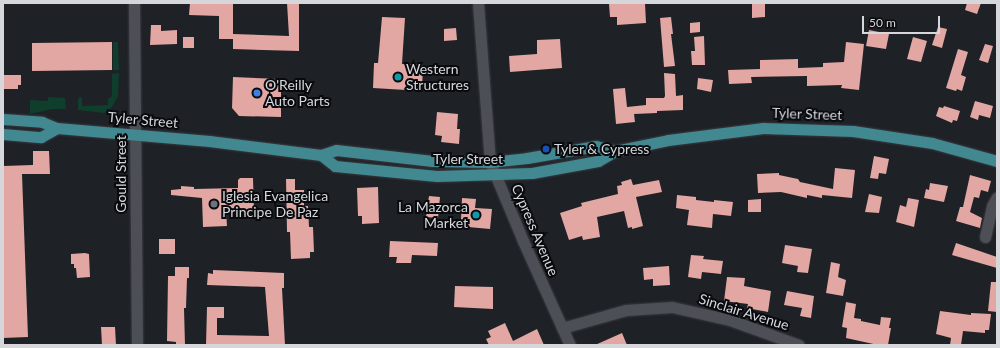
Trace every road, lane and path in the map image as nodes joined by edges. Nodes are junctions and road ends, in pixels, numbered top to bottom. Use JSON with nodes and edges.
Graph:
{"nodes":[{"id":1,"x":134,"y":3,"type":"edge"},
{"id":2,"x":478,"y":3,"type":"edge"},
{"id":3,"x":3,"y":119,"type":"edge"},
{"id":4,"x":57,"y":128,"type":"junction"},
{"id":5,"x":3,"y":134,"type":"edge"},
{"id":6,"x":136,"y":134,"type":"junction"},
{"id":7,"x":615,"y":151,"type":"junction"},
{"id":8,"x":322,"y":155,"type":"junction"},
{"id":9,"x":997,"y":161,"type":"edge"},
{"id":10,"x":490,"y":162,"type":"junction"},
{"id":11,"x":496,"y":175,"type":"junction"},
{"id":12,"x":997,"y":197,"type":"edge"},
{"id":13,"x":985,"y":237,"type":"dead end"},
{"id":14,"x":562,"y":328,"type":"junction"},
{"id":15,"x":137,"y":345,"type":"edge"},
{"id":16,"x":570,"y":345,"type":"edge"},
{"id":17,"x":800,"y":345,"type":"edge"}],
"edges":[{"from":1,"to":6,"type":"street","name":"Gould Street"},
{"from":2,"to":10,"type":"street","name":"Cypress Avenue"},
{"from":3,"to":4,"type":"main road","name":"Tyler Street"},
{"from":4,"to":5,"type":"main road"},
{"from":4,"to":6,"type":"main road","name":"Tyler Street"},
{"from":6,"to":8,"type":"main road","name":"Tyler Street"},
{"from":6,"to":15,"type":"street","name":"Gould Street"},
{"from":7,"to":9,"type":"main road","name":"Tyler Street"},
{"from":7,"to":10,"type":"main road","name":"Tyler Street"},
{"from":7,"to":11,"type":"main road","name":"Tyler Street"},
{"from":8,"to":10,"type":"main road","name":"Tyler Street"},
{"from":8,"to":11,"type":"main road","name":"Tyler Street"},
{"from":10,"to":11,"type":"street","name":"Cypress Avenue"},
{"from":11,"to":14,"type":"street","name":"Cypress Avenue"},
{"from":12,"to":13,"type":"street"},
{"from":14,"to":16,"type":"street","name":"Cypress Avenue"},
{"from":14,"to":17,"type":"street","name":"Sinclair Avenue"}]}
